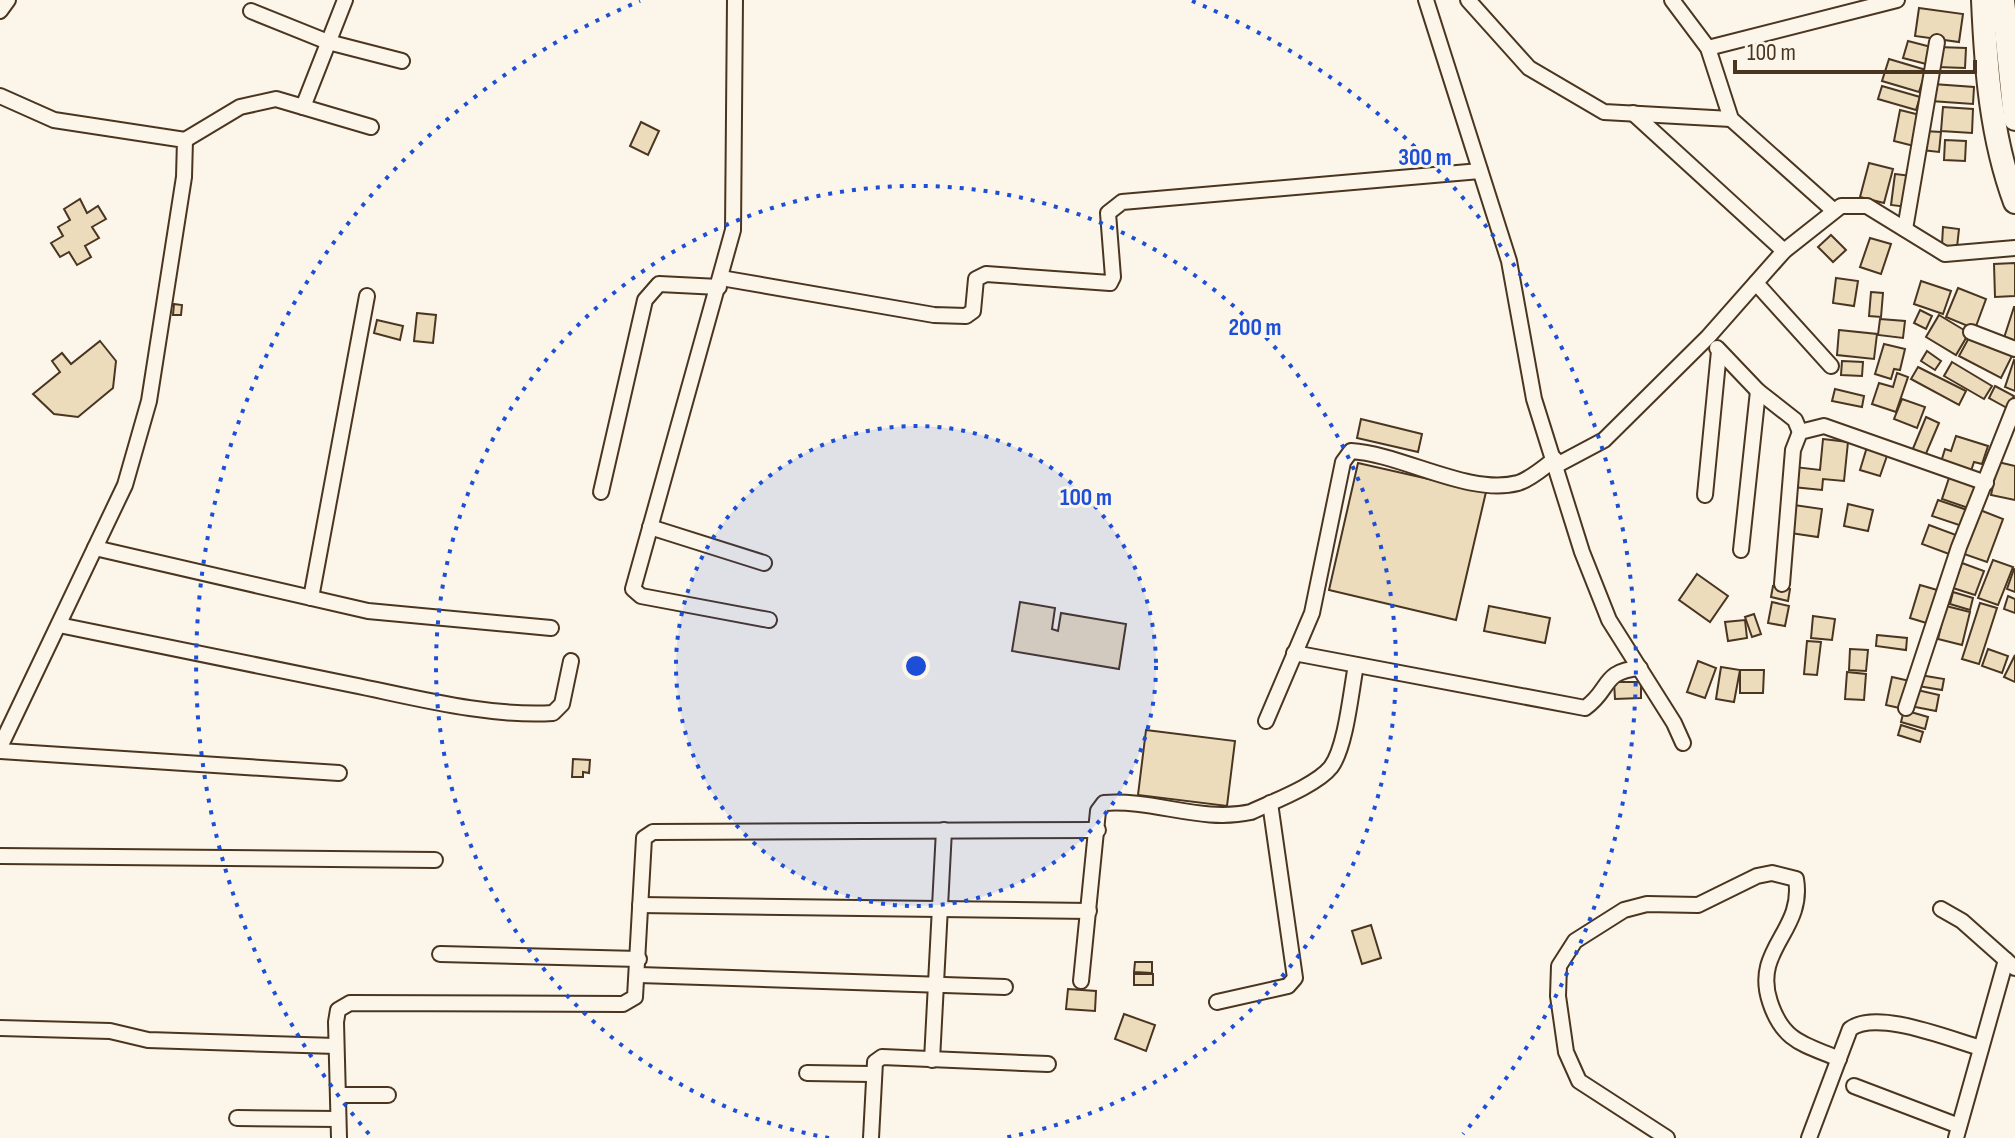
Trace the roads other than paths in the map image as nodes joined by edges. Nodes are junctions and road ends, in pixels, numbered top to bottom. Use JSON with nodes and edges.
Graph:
{"nodes":[{"id":1,"x":8,"y":0,"type":"edge"},
{"id":2,"x":345,"y":0,"type":"edge"},
{"id":3,"x":735,"y":0,"type":"edge"},
{"id":4,"x":1426,"y":0,"type":"edge"},
{"id":5,"x":1468,"y":0,"type":"edge"},
{"id":6,"x":1672,"y":0,"type":"edge"},
{"id":7,"x":1897,"y":0,"type":"edge"},
{"id":8,"x":1983,"y":0,"type":"edge"},
{"id":9,"x":2003,"y":0,"type":"edge"},
{"id":10,"x":0,"y":11,"type":"edge"},
{"id":11,"x":251,"y":11,"type":"dead end"},
{"id":12,"x":328,"y":42,"type":"junction"},
{"id":13,"x":1937,"y":42,"type":"dead end"},
{"id":14,"x":1708,"y":48,"type":"junction"},
{"id":15,"x":402,"y":61,"type":"dead end"},
{"id":16,"x":0,"y":96,"type":"edge"},
{"id":17,"x":303,"y":107,"type":"junction"},
{"id":18,"x":1633,"y":113,"type":"junction"},
{"id":19,"x":1731,"y":119,"type":"junction"},
{"id":20,"x":2015,"y":119,"type":"edge"},
{"id":21,"x":371,"y":127,"type":"dead end"},
{"id":22,"x":185,"y":140,"type":"junction"},
{"id":23,"x":1480,"y":171,"type":"junction"},
{"id":24,"x":2015,"y":202,"type":"edge"},
{"id":25,"x":1833,"y":210,"type":"junction"},
{"id":26,"x":1905,"y":229,"type":"junction"},
{"id":27,"x":2015,"y":248,"type":"edge"},
{"id":28,"x":1784,"y":251,"type":"junction"},
{"id":29,"x":720,"y":283,"type":"junction"},
{"id":30,"x":1756,"y":283,"type":"junction"},
{"id":31,"x":367,"y":296,"type":"dead end"},
{"id":32,"x":1971,"y":332,"type":"dead end"},
{"id":33,"x":1708,"y":337,"type":"junction"},
{"id":34,"x":2015,"y":349,"type":"edge"},
{"id":35,"x":1719,"y":351,"type":"junction"},
{"id":36,"x":1831,"y":366,"type":"dead end"},
{"id":37,"x":1758,"y":391,"type":"junction"},
{"id":38,"x":2015,"y":406,"type":"edge"},
{"id":39,"x":1800,"y":432,"type":"junction"},
{"id":40,"x":1556,"y":462,"type":"junction"},
{"id":41,"x":1986,"y":483,"type":"junction"},
{"id":42,"x":601,"y":492,"type":"dead end"},
{"id":43,"x":1705,"y":495,"type":"dead end"},
{"id":44,"x":650,"y":527,"type":"junction"},
{"id":45,"x":95,"y":548,"type":"junction"},
{"id":46,"x":1741,"y":550,"type":"dead end"},
{"id":47,"x":764,"y":563,"type":"dead end"},
{"id":48,"x":1782,"y":584,"type":"dead end"},
{"id":49,"x":311,"y":598,"type":"junction"},
{"id":50,"x":769,"y":620,"type":"dead end"},
{"id":51,"x":59,"y":625,"type":"junction"},
{"id":52,"x":551,"y":628,"type":"dead end"},
{"id":53,"x":1294,"y":653,"type":"junction"},
{"id":54,"x":571,"y":661,"type":"dead end"},
{"id":55,"x":1356,"y":665,"type":"junction"},
{"id":56,"x":1640,"y":668,"type":"junction"},
{"id":57,"x":1906,"y":708,"type":"dead end"},
{"id":58,"x":1266,"y":721,"type":"dead end"},
{"id":59,"x":1683,"y":743,"type":"dead end"},
{"id":60,"x":0,"y":749,"type":"edge"},
{"id":61,"x":339,"y":773,"type":"dead end"},
{"id":62,"x":1270,"y":803,"type":"junction"},
{"id":63,"x":944,"y":830,"type":"junction"},
{"id":64,"x":1098,"y":830,"type":"junction"},
{"id":65,"x":0,"y":856,"type":"edge"},
{"id":66,"x":435,"y":860,"type":"dead end"},
{"id":67,"x":640,"y":905,"type":"junction"},
{"id":68,"x":939,"y":909,"type":"junction"},
{"id":69,"x":1941,"y":909,"type":"dead end"},
{"id":70,"x":1089,"y":911,"type":"junction"},
{"id":71,"x":440,"y":954,"type":"dead end"},
{"id":72,"x":2011,"y":964,"type":"edge"},
{"id":73,"x":639,"y":967,"type":"junction"},
{"id":74,"x":1081,"y":981,"type":"dead end"},
{"id":75,"x":935,"y":985,"type":"junction"},
{"id":76,"x":1005,"y":987,"type":"dead end"},
{"id":77,"x":1217,"y":1002,"type":"dead end"},
{"id":78,"x":0,"y":1028,"type":"edge"},
{"id":79,"x":336,"y":1046,"type":"junction"},
{"id":80,"x":1981,"y":1048,"type":"junction"},
{"id":81,"x":1839,"y":1059,"type":"junction"},
{"id":82,"x":932,"y":1060,"type":"junction"},
{"id":83,"x":1048,"y":1064,"type":"dead end"},
{"id":84,"x":807,"y":1073,"type":"dead end"},
{"id":85,"x":871,"y":1074,"type":"junction"},
{"id":86,"x":1854,"y":1086,"type":"dead end"},
{"id":87,"x":338,"y":1095,"type":"junction"},
{"id":88,"x":388,"y":1095,"type":"dead end"},
{"id":89,"x":237,"y":1118,"type":"dead end"},
{"id":90,"x":338,"y":1119,"type":"junction"},
{"id":91,"x":1958,"y":1132,"type":"edge"},
{"id":92,"x":339,"y":1138,"type":"edge"},
{"id":93,"x":871,"y":1138,"type":"edge"},
{"id":94,"x":1667,"y":1138,"type":"edge"},
{"id":95,"x":1809,"y":1138,"type":"edge"}],
"edges":[{"from":1,"to":10,"type":"street"},
{"from":2,"to":12,"type":"street"},
{"from":3,"to":29,"type":"street"},
{"from":4,"to":23,"type":"street"},
{"from":5,"to":18,"type":"street"},
{"from":6,"to":14,"type":"street"},
{"from":7,"to":14,"type":"street"},
{"from":8,"to":24,"type":"main road"},
{"from":9,"to":20,"type":"main road"},
{"from":11,"to":12,"type":"street"},
{"from":12,"to":15,"type":"street"},
{"from":12,"to":17,"type":"street"},
{"from":13,"to":26,"type":"street"},
{"from":14,"to":19,"type":"street"},
{"from":16,"to":22,"type":"street"},
{"from":17,"to":21,"type":"street"},
{"from":17,"to":22,"type":"street"},
{"from":18,"to":19,"type":"street"},
{"from":18,"to":28,"type":"street"},
{"from":19,"to":25,"type":"street"},
{"from":22,"to":45,"type":"street"},
{"from":23,"to":29,"type":"street"},
{"from":23,"to":40,"type":"street"},
{"from":25,"to":26,"type":"street"},
{"from":25,"to":28,"type":"street"},
{"from":26,"to":27,"type":"street"},
{"from":28,"to":30,"type":"street"},
{"from":29,"to":42,"type":"street"},
{"from":29,"to":44,"type":"street"},
{"from":30,"to":33,"type":"street"},
{"from":30,"to":36,"type":"street"},
{"from":31,"to":49,"type":"street"},
{"from":32,"to":34,"type":"street"},
{"from":33,"to":35,"type":"street"},
{"from":33,"to":40,"type":"street"},
{"from":35,"to":37,"type":"street"},
{"from":35,"to":43,"type":"street"},
{"from":37,"to":39,"type":"street"},
{"from":37,"to":46,"type":"street"},
{"from":38,"to":41,"type":"street"},
{"from":39,"to":41,"type":"street"},
{"from":39,"to":48,"type":"street"},
{"from":40,"to":53,"type":"street"},
{"from":40,"to":56,"type":"street"},
{"from":41,"to":57,"type":"street"},
{"from":44,"to":47,"type":"street"},
{"from":44,"to":50,"type":"street"},
{"from":45,"to":49,"type":"street"},
{"from":45,"to":51,"type":"street"},
{"from":49,"to":52,"type":"street"},
{"from":51,"to":54,"type":"street"},
{"from":51,"to":60,"type":"street"},
{"from":53,"to":55,"type":"street"},
{"from":53,"to":58,"type":"street"},
{"from":55,"to":56,"type":"street"},
{"from":55,"to":62,"type":"street"},
{"from":56,"to":59,"type":"street"},
{"from":60,"to":61,"type":"street"},
{"from":62,"to":64,"type":"street"},
{"from":62,"to":77,"type":"street"},
{"from":63,"to":64,"type":"street"},
{"from":63,"to":67,"type":"street"},
{"from":63,"to":68,"type":"street"},
{"from":64,"to":70,"type":"street"},
{"from":65,"to":66,"type":"street"},
{"from":67,"to":68,"type":"street"},
{"from":67,"to":73,"type":"street"},
{"from":68,"to":70,"type":"street"},
{"from":68,"to":75,"type":"street"},
{"from":69,"to":72,"type":"street"},
{"from":70,"to":74,"type":"street"},
{"from":71,"to":73,"type":"street"},
{"from":72,"to":80,"type":"street"},
{"from":73,"to":75,"type":"street"},
{"from":73,"to":79,"type":"street"},
{"from":75,"to":76,"type":"street"},
{"from":75,"to":82,"type":"street"},
{"from":78,"to":79,"type":"street"},
{"from":79,"to":87,"type":"street"},
{"from":80,"to":81,"type":"street"},
{"from":80,"to":91,"type":"street"},
{"from":81,"to":94,"type":"street"},
{"from":81,"to":95,"type":"street"},
{"from":82,"to":83,"type":"street"},
{"from":82,"to":85,"type":"street"},
{"from":84,"to":85,"type":"street"},
{"from":85,"to":93,"type":"street"},
{"from":86,"to":91,"type":"street"},
{"from":87,"to":88,"type":"street"},
{"from":87,"to":90,"type":"street"},
{"from":89,"to":90,"type":"street"},
{"from":90,"to":92,"type":"street"}]}
